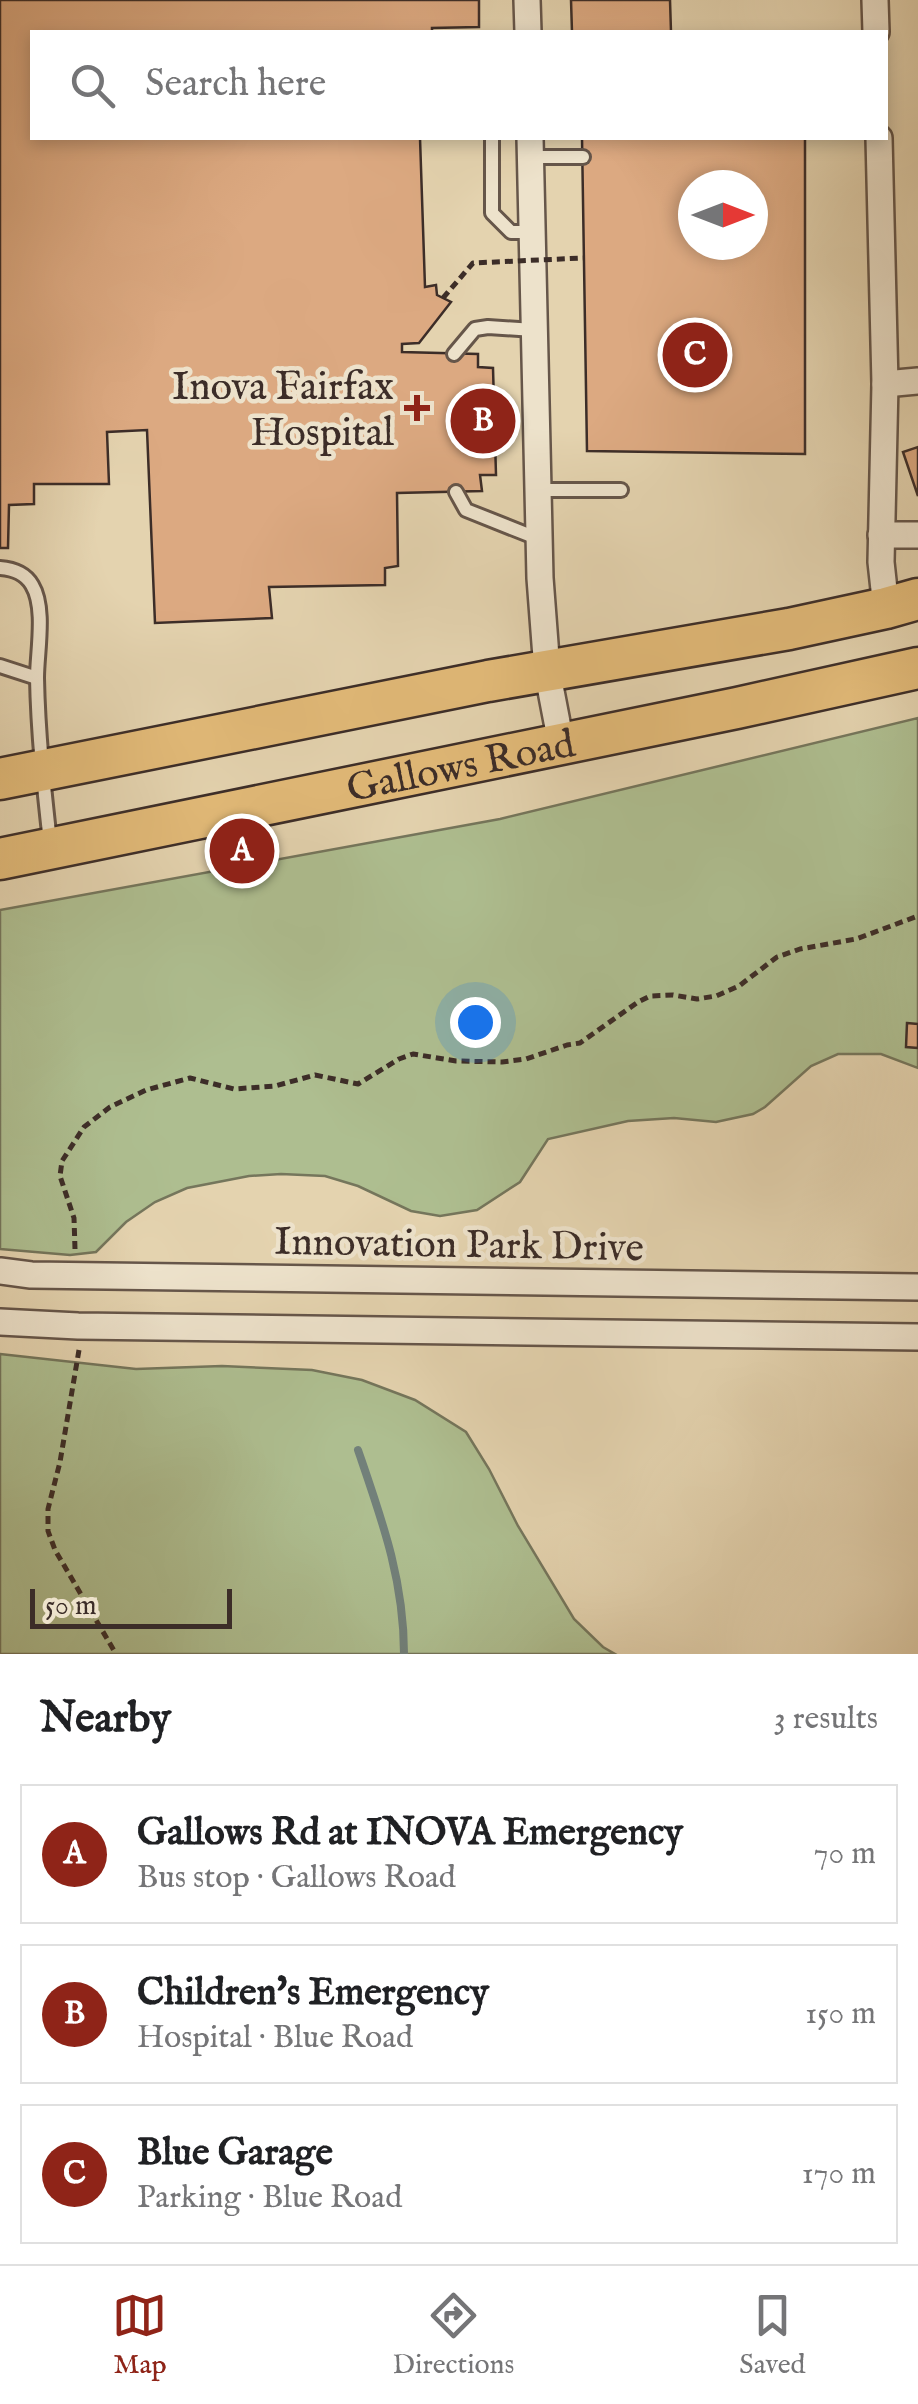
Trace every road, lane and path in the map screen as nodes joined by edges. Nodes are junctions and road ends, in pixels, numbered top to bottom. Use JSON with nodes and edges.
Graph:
{"nodes":[{"id":1,"x":528,"y":0,"type":"edge"},
{"id":2,"x":875,"y":0,"type":"edge"},
{"id":3,"x":528,"y":30,"type":"edge"},
{"id":4,"x":876,"y":30,"type":"edge"},
{"id":5,"x":492,"y":140,"type":"edge"},
{"id":6,"x":879,"y":140,"type":"edge"},
{"id":7,"x":531,"y":147,"type":"edge"},
{"id":8,"x":582,"y":156,"type":"dead end"},
{"id":9,"x":532,"y":232,"type":"junction"},
{"id":10,"x":583,"y":258,"type":"dead end"},
{"id":11,"x":444,"y":298,"type":"dead end"},
{"id":12,"x":534,"y":330,"type":"junction"},
{"id":13,"x":454,"y":354,"type":"dead end"},
{"id":14,"x":918,"y":380,"type":"edge"},
{"id":15,"x":885,"y":384,"type":"junction"},
{"id":16,"x":538,"y":490,"type":"junction"},
{"id":17,"x":621,"y":490,"type":"dead end"},
{"id":18,"x":456,"y":492,"type":"dead end"},
{"id":19,"x":881,"y":535,"type":"junction"},
{"id":20,"x":918,"y":535,"type":"edge"},
{"id":21,"x":539,"y":539,"type":"junction"},
{"id":22,"x":0,"y":568,"type":"edge"},
{"id":23,"x":902,"y":603,"type":"edge"},
{"id":24,"x":0,"y":666,"type":"edge"},
{"id":25,"x":918,"y":668,"type":"edge"},
{"id":26,"x":547,"y":670,"type":"junction"},
{"id":27,"x":38,"y":678,"type":"junction"},
{"id":28,"x":561,"y":743,"type":"junction"},
{"id":29,"x":42,"y":769,"type":"junction"},
{"id":30,"x":0,"y":779,"type":"edge"},
{"id":31,"x":51,"y":848,"type":"junction"},
{"id":32,"x":0,"y":859,"type":"edge"},
{"id":33,"x":918,"y":916,"type":"edge"},
{"id":34,"x":0,"y":1271,"type":"edge"},
{"id":35,"x":77,"y":1276,"type":"junction"},
{"id":36,"x":918,"y":1287,"type":"edge"},
{"id":37,"x":0,"y":1322,"type":"edge"},
{"id":38,"x":78,"y":1326,"type":"junction"},
{"id":39,"x":918,"y":1337,"type":"edge"},
{"id":40,"x":116,"y":1654,"type":"edge"}],
"edges":[{"from":1,"to":3,"type":"street"},
{"from":2,"to":4,"type":"street"},
{"from":5,"to":9,"type":"lane"},
{"from":6,"to":15,"type":"street"},
{"from":7,"to":8,"type":"lane"},
{"from":7,"to":9,"type":"street"},
{"from":9,"to":12,"type":"street"},
{"from":10,"to":11,"type":"path","bridge":true},
{"from":12,"to":13,"type":"lane"},
{"from":12,"to":16,"type":"street"},
{"from":14,"to":15,"type":"street"},
{"from":15,"to":19,"type":"street"},
{"from":16,"to":17,"type":"lane"},
{"from":16,"to":21,"type":"street"},
{"from":18,"to":21,"type":"lane"},
{"from":19,"to":20,"type":"street"},
{"from":19,"to":23,"type":"street"},
{"from":21,"to":26,"type":"street"},
{"from":22,"to":27,"type":"lane"},
{"from":23,"to":26,"type":"main road","name":"Gallows Road"},
{"from":24,"to":27,"type":"lane"},
{"from":25,"to":28,"type":"main road","name":"Gallows Road"},
{"from":26,"to":28,"type":"street"},
{"from":26,"to":29,"type":"main road","name":"Gallows Road"},
{"from":27,"to":29,"type":"lane"},
{"from":28,"to":31,"type":"main road","name":"Gallows Road"},
{"from":29,"to":30,"type":"main road","name":"Gallows Road"},
{"from":29,"to":31,"type":"lane"},
{"from":31,"to":32,"type":"main road","name":"Gallows Road"},
{"from":33,"to":35,"type":"path"},
{"from":34,"to":35,"type":"street","name":"Innovation Park Drive"},
{"from":35,"to":36,"type":"street","name":"Innovation Park Drive"},
{"from":37,"to":38,"type":"street"},
{"from":38,"to":39,"type":"street"},
{"from":38,"to":40,"type":"path"}]}
